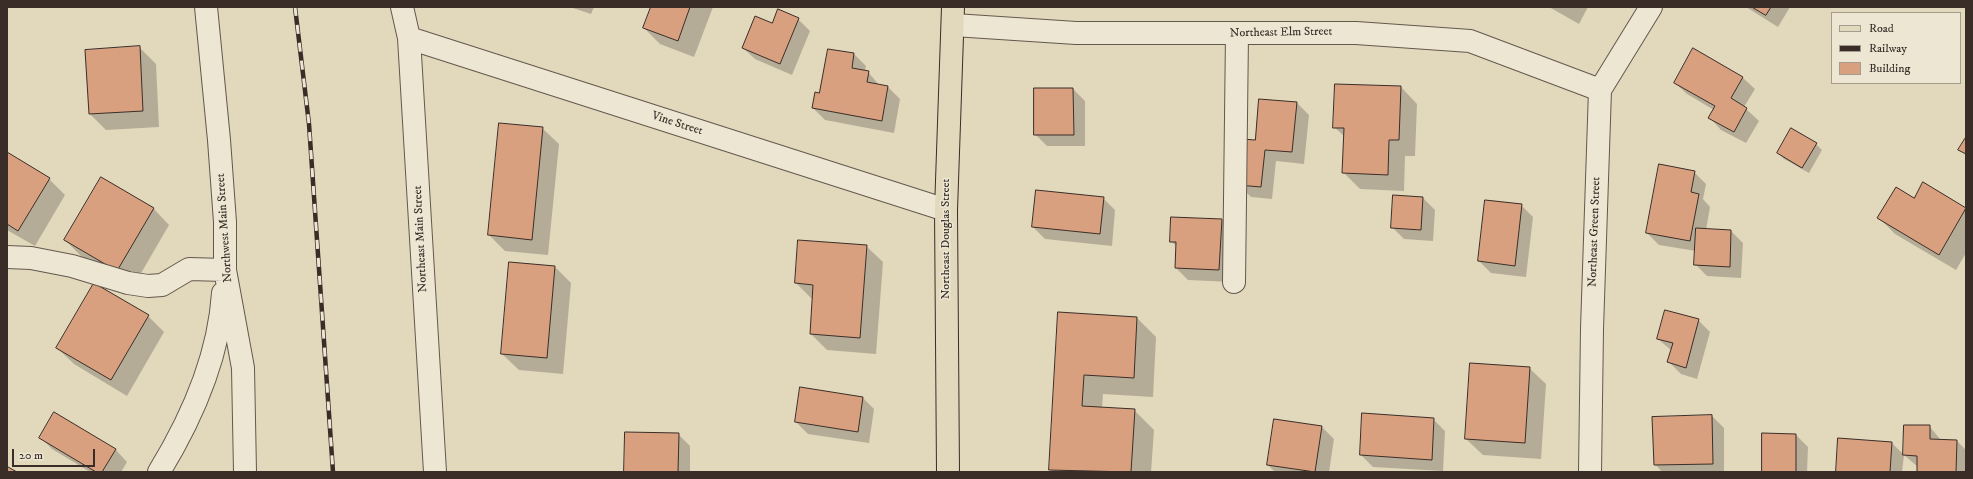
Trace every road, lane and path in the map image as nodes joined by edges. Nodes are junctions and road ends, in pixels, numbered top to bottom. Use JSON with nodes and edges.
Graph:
{"nodes":[{"id":1,"x":206,"y":7,"type":"edge"},
{"id":2,"x":402,"y":7,"type":"edge"},
{"id":3,"x":1651,"y":7,"type":"edge"},
{"id":4,"x":953,"y":16,"type":"edge"},
{"id":5,"x":1237,"y":34,"type":"junction"},
{"id":6,"x":409,"y":38,"type":"junction"},
{"id":7,"x":1600,"y":90,"type":"junction"},
{"id":8,"x":946,"y":210,"type":"junction"},
{"id":9,"x":7,"y":256,"type":"edge"},
{"id":10,"x":225,"y":270,"type":"junction"},
{"id":11,"x":1234,"y":282,"type":"dead end"},
{"id":12,"x":159,"y":472,"type":"edge"},
{"id":13,"x":245,"y":472,"type":"edge"},
{"id":14,"x":435,"y":472,"type":"edge"},
{"id":15,"x":948,"y":472,"type":"edge"},
{"id":16,"x":1590,"y":472,"type":"edge"}],
"edges":[{"from":1,"to":10,"type":"street","name":"Northwest Main Street"},
{"from":2,"to":6,"type":"street","name":"Northeast Main Street"},
{"from":3,"to":7,"type":"street","name":"Northeast Green Street"},
{"from":4,"to":5,"type":"street","name":"Northeast Elm Street"},
{"from":4,"to":8,"type":"main road","name":"Northeast Douglas Street"},
{"from":5,"to":7,"type":"street","name":"Northeast Elm Street"},
{"from":5,"to":11,"type":"street"},
{"from":6,"to":8,"type":"street","name":"Vine Street"},
{"from":6,"to":14,"type":"street","name":"Northeast Main Street"},
{"from":7,"to":16,"type":"street","name":"Northeast Green Street"},
{"from":8,"to":15,"type":"main road","name":"Northeast Douglas Street"},
{"from":9,"to":10,"type":"street"},
{"from":10,"to":12,"type":"street"},
{"from":10,"to":13,"type":"street","name":"Northwest Main Street"}]}
